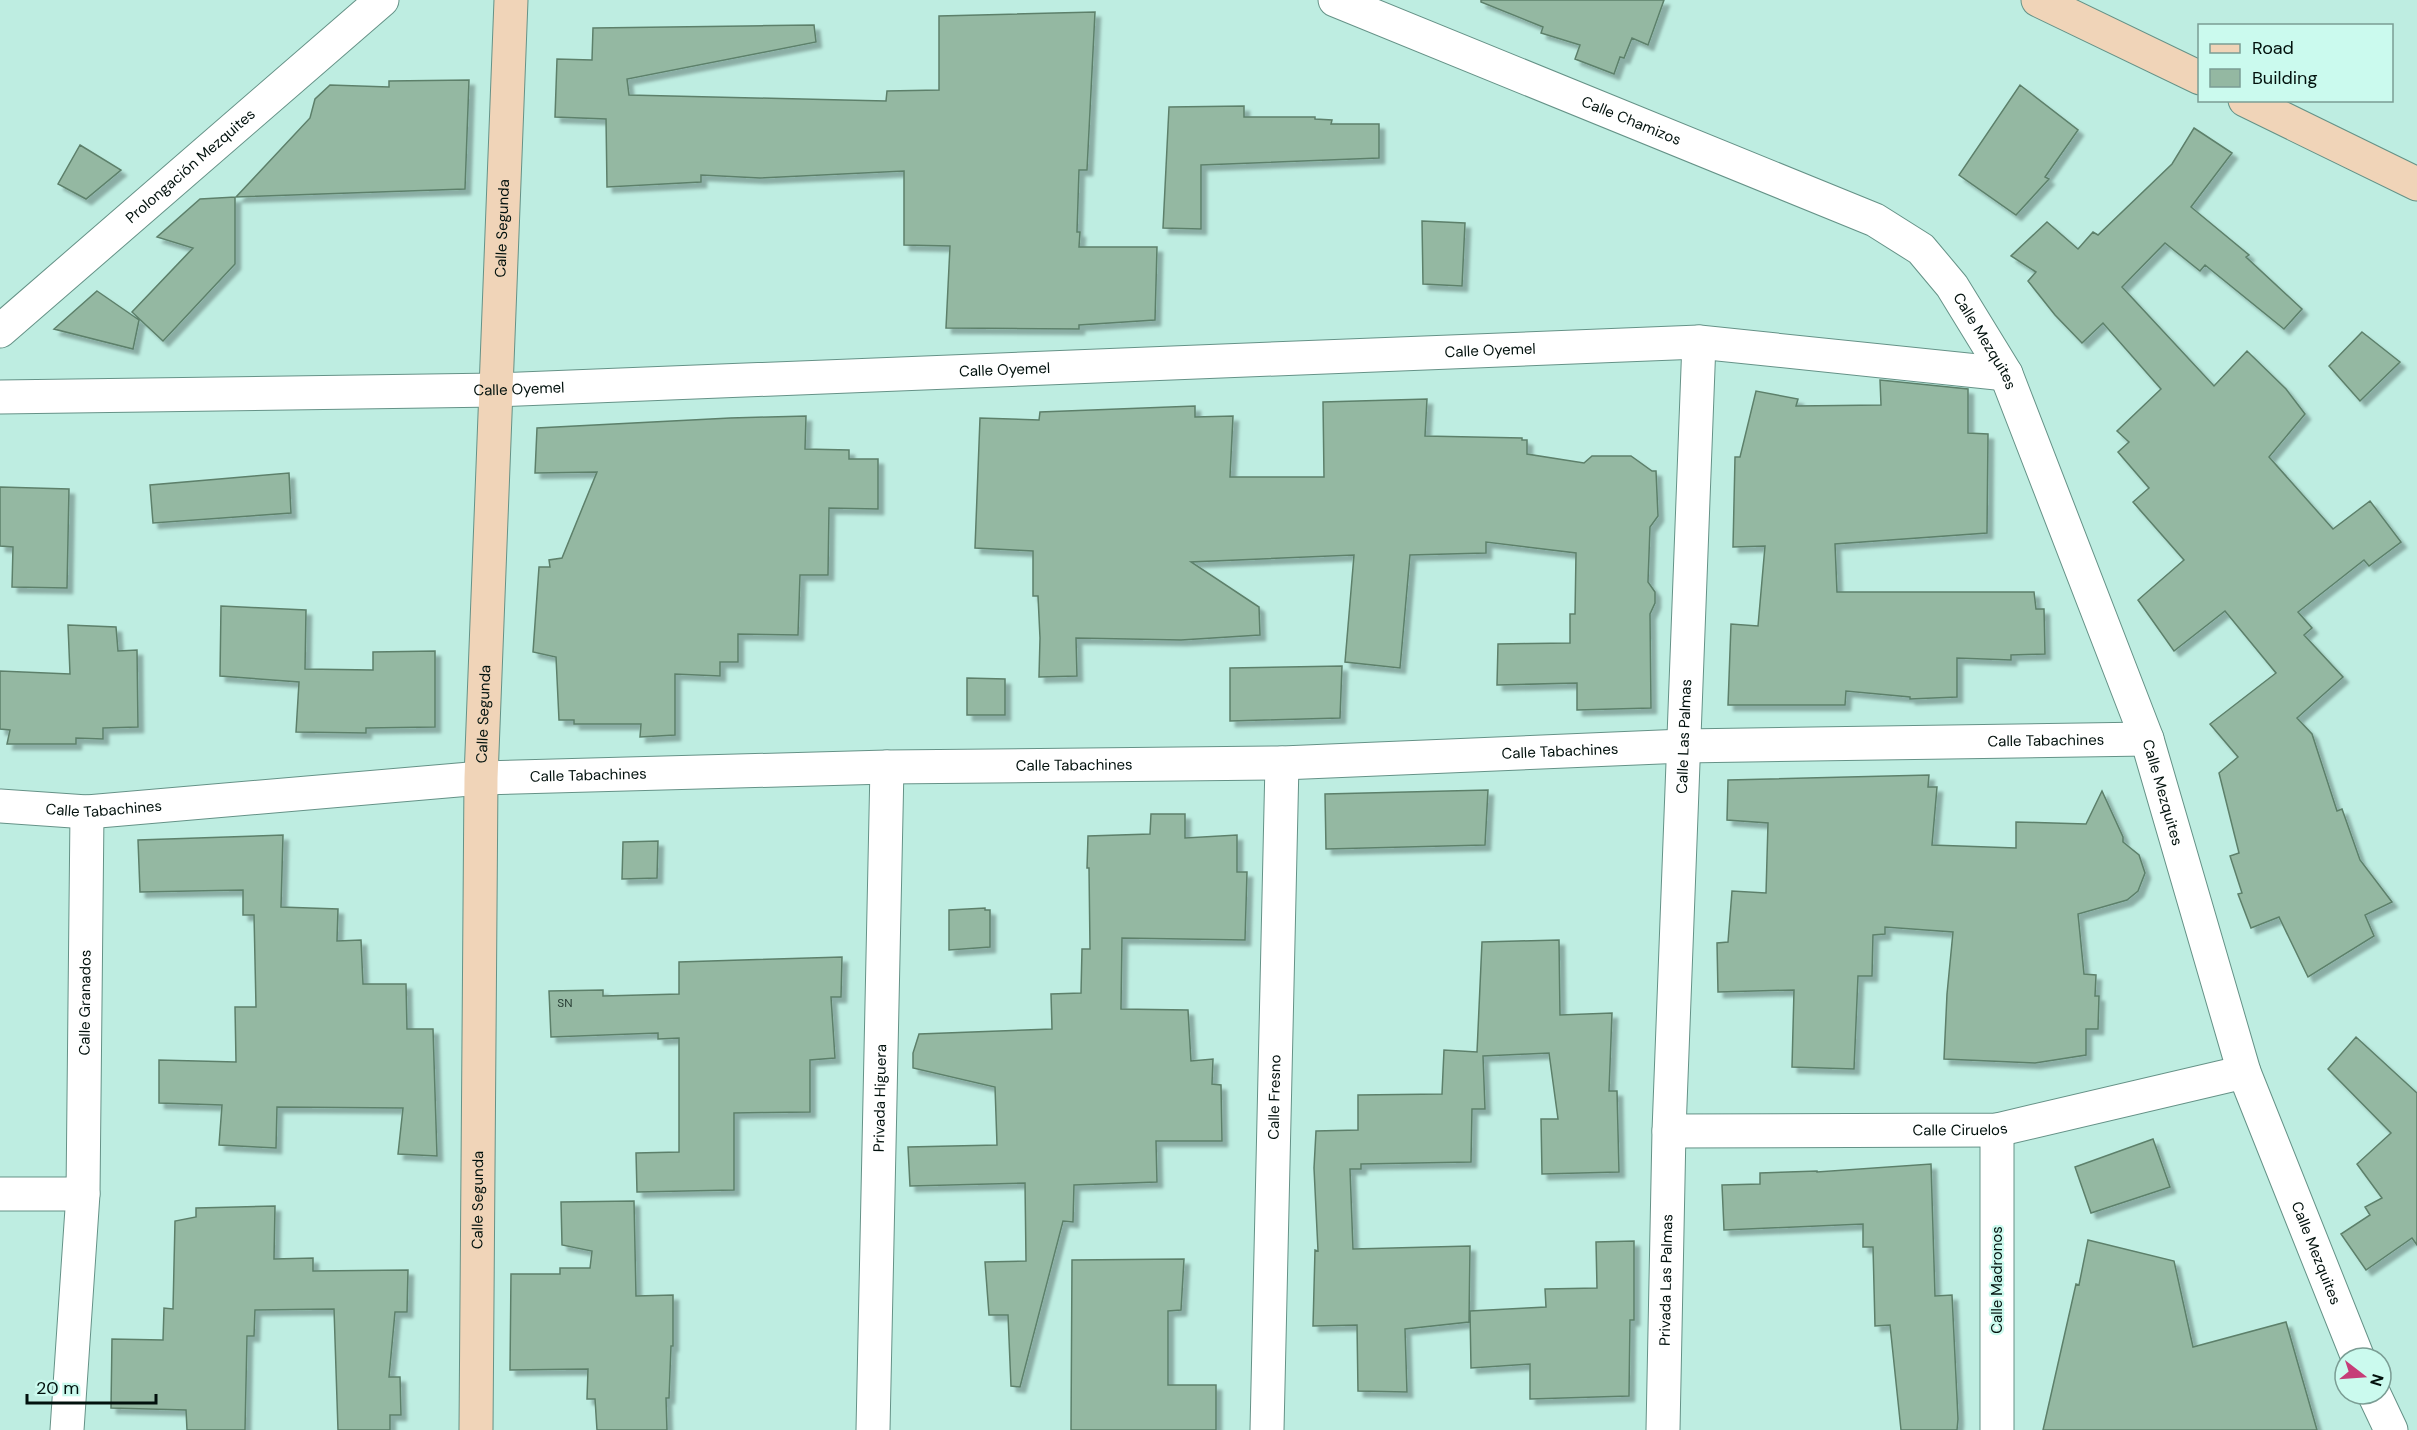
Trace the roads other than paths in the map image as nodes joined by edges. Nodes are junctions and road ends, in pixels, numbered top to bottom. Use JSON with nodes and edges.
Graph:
{"nodes":[{"id":1,"x":382,"y":0,"type":"edge"},
{"id":2,"x":511,"y":0,"type":"edge"},
{"id":3,"x":1335,"y":0,"type":"edge"},
{"id":4,"x":2038,"y":0,"type":"edge"},
{"id":5,"x":2198,"y":78,"type":"edge"},
{"id":6,"x":2249,"y":102,"type":"edge"},
{"id":7,"x":2417,"y":184,"type":"edge"},
{"id":8,"x":1921,"y":249,"type":"joint"},
{"id":9,"x":0,"y":331,"type":"edge"},
{"id":10,"x":1699,"y":342,"type":"junction"},
{"id":11,"x":2006,"y":374,"type":"junction"},
{"id":12,"x":497,"y":390,"type":"junction"},
{"id":13,"x":0,"y":397,"type":"edge"},
{"id":14,"x":2147,"y":739,"type":"junction"},
{"id":15,"x":1684,"y":746,"type":"junction"},
{"id":16,"x":1282,"y":763,"type":"junction"},
{"id":17,"x":887,"y":767,"type":"junction"},
{"id":18,"x":481,"y":778,"type":"junction"},
{"id":19,"x":0,"y":806,"type":"edge"},
{"id":20,"x":87,"y":812,"type":"junction"},
{"id":21,"x":2244,"y":1072,"type":"junction"},
{"id":22,"x":1997,"y":1130,"type":"junction"},
{"id":23,"x":1669,"y":1131,"type":"junction"},
{"id":24,"x":0,"y":1194,"type":"edge"},
{"id":25,"x":83,"y":1194,"type":"junction"},
{"id":26,"x":2353,"y":1346,"type":"edge"},
{"id":27,"x":2380,"y":1406,"type":"edge"},
{"id":28,"x":67,"y":1430,"type":"edge"},
{"id":29,"x":477,"y":1430,"type":"edge"},
{"id":30,"x":873,"y":1430,"type":"edge"},
{"id":31,"x":1267,"y":1430,"type":"edge"},
{"id":32,"x":1663,"y":1430,"type":"edge"},
{"id":33,"x":1997,"y":1430,"type":"edge"},
{"id":34,"x":2391,"y":1430,"type":"edge"}],
"edges":[{"from":1,"to":9,"type":"street","name":"Prolongación Mezquites"},
{"from":2,"to":12,"type":"street","name":"Calle Segunda"},
{"from":3,"to":8,"type":"street","name":"Calle Chamizos"},
{"from":4,"to":5,"type":"street"},
{"from":6,"to":7,"type":"street"},
{"from":8,"to":11,"type":"street","name":"Calle Mezquites"},
{"from":10,"to":11,"type":"street","name":"Calle Oyemel"},
{"from":10,"to":12,"type":"street","name":"Calle Oyemel"},
{"from":10,"to":15,"type":"street","name":"Calle Las Palmas"},
{"from":11,"to":14,"type":"street","name":"Calle Mezquites"},
{"from":12,"to":13,"type":"street","name":"Calle Oyemel"},
{"from":12,"to":18,"type":"street","name":"Calle Segunda"},
{"from":14,"to":15,"type":"street","name":"Calle Tabachines"},
{"from":14,"to":21,"type":"street","name":"Calle Mezquites"},
{"from":15,"to":16,"type":"street","name":"Calle Tabachines"},
{"from":15,"to":23,"type":"street","name":"Calle Las Palmas"},
{"from":16,"to":17,"type":"street","name":"Calle Tabachines"},
{"from":16,"to":31,"type":"street","name":"Calle Fresno"},
{"from":17,"to":18,"type":"street","name":"Calle Tabachines"},
{"from":17,"to":30,"type":"street","name":"Privada Higuera"},
{"from":18,"to":20,"type":"street","name":"Calle Tabachines"},
{"from":18,"to":29,"type":"street","name":"Calle Segunda"},
{"from":19,"to":20,"type":"street","name":"Calle Tabachines"},
{"from":20,"to":25,"type":"street","name":"Calle Granados"},
{"from":21,"to":22,"type":"street","name":"Calle Ciruelos"},
{"from":21,"to":26,"type":"street","name":"Calle Mezquites"},
{"from":22,"to":23,"type":"street","name":"Calle Ciruelos"},
{"from":22,"to":33,"type":"street","name":"Calle Madronos"},
{"from":23,"to":32,"type":"street","name":"Privada Las Palmas"},
{"from":24,"to":25,"type":"street"},
{"from":25,"to":28,"type":"street","name":"Calle Granados"},
{"from":27,"to":34,"type":"street"}]}
